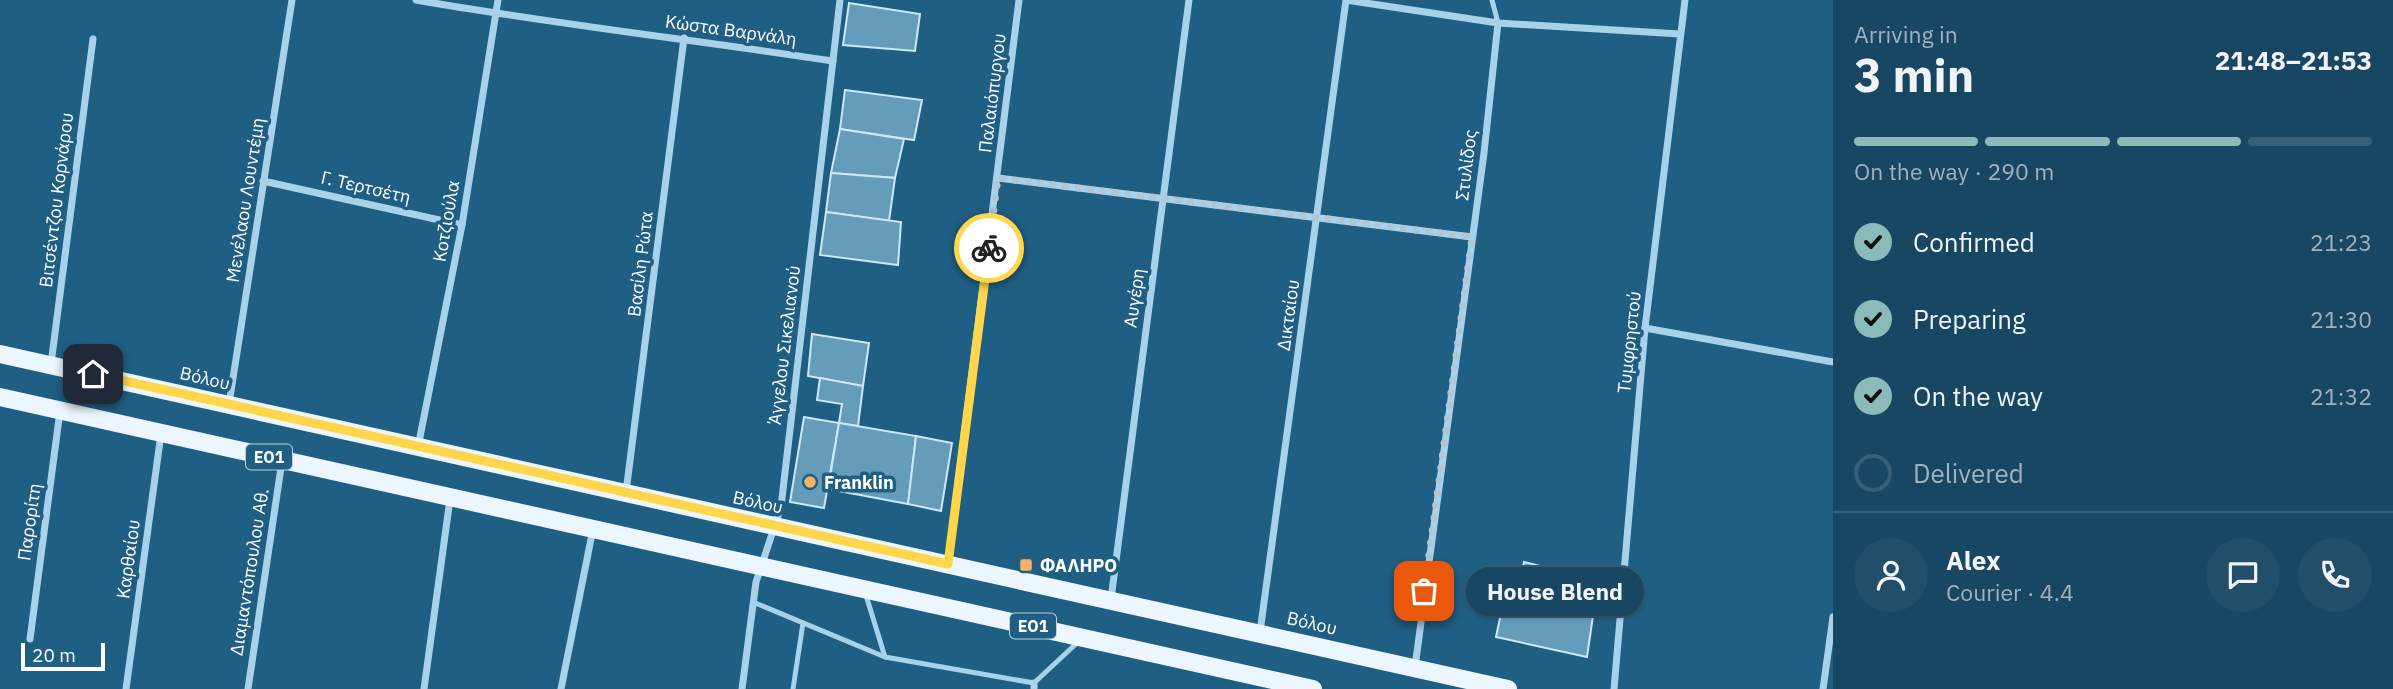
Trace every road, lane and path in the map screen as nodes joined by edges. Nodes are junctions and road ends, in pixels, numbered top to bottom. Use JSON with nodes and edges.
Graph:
{"nodes":[{"id":1,"x":292,"y":0,"type":"edge"},
{"id":2,"x":416,"y":0,"type":"edge"},
{"id":3,"x":498,"y":0,"type":"edge"},
{"id":4,"x":840,"y":0,"type":"edge"},
{"id":5,"x":1019,"y":0,"type":"edge"},
{"id":6,"x":1189,"y":0,"type":"edge"},
{"id":7,"x":1346,"y":0,"type":"edge"},
{"id":8,"x":1492,"y":0,"type":"edge"},
{"id":9,"x":1685,"y":0,"type":"edge"},
{"id":10,"x":497,"y":14,"type":"junction"},
{"id":11,"x":1498,"y":23,"type":"junction"},
{"id":12,"x":1680,"y":34,"type":"junction"},
{"id":13,"x":93,"y":38,"type":"dead end"},
{"id":14,"x":684,"y":38,"type":"junction"},
{"id":15,"x":833,"y":61,"type":"junction"},
{"id":16,"x":998,"y":178,"type":"junction"},
{"id":17,"x":263,"y":181,"type":"junction"},
{"id":18,"x":1163,"y":200,"type":"junction"},
{"id":19,"x":1317,"y":218,"type":"junction"},
{"id":20,"x":462,"y":225,"type":"junction"},
{"id":21,"x":1472,"y":237,"type":"junction"},
{"id":22,"x":1645,"y":328,"type":"junction"},
{"id":23,"x":0,"y":354,"type":"edge"},
{"id":24,"x":1833,"y":362,"type":"edge"},
{"id":25,"x":51,"y":365,"type":"junction"},
{"id":26,"x":0,"y":397,"type":"edge"},
{"id":27,"x":229,"y":405,"type":"junction"},
{"id":28,"x":60,"y":410,"type":"junction"},
{"id":29,"x":162,"y":433,"type":"junction"},
{"id":30,"x":418,"y":447,"type":"junction"},
{"id":31,"x":282,"y":460,"type":"junction"},
{"id":32,"x":625,"y":493,"type":"junction"},
{"id":33,"x":450,"y":497,"type":"junction"},
{"id":34,"x":774,"y":527,"type":"junction"},
{"id":35,"x":593,"y":529,"type":"junction"},
{"id":36,"x":948,"y":564,"type":"junction"},
{"id":37,"x":761,"y":566,"type":"junction"},
{"id":38,"x":864,"y":589,"type":"junction"},
{"id":39,"x":1111,"y":600,"type":"junction"},
{"id":40,"x":753,"y":602,"type":"junction"},
{"id":41,"x":1833,"y":617,"type":"edge"},
{"id":42,"x":803,"y":623,"type":"junction"},
{"id":43,"x":1260,"y":633,"type":"junction"},
{"id":44,"x":1082,"y":637,"type":"junction"},
{"id":45,"x":30,"y":639,"type":"dead end"},
{"id":46,"x":886,"y":657,"type":"junction"},
{"id":47,"x":1830,"y":661,"type":"edge"},
{"id":48,"x":1415,"y":668,"type":"junction"},
{"id":49,"x":1034,"y":686,"type":"edge"},
{"id":50,"x":126,"y":689,"type":"edge"},
{"id":51,"x":248,"y":689,"type":"edge"},
{"id":52,"x":424,"y":689,"type":"edge"},
{"id":53,"x":561,"y":689,"type":"edge"},
{"id":54,"x":742,"y":689,"type":"edge"},
{"id":55,"x":793,"y":689,"type":"edge"},
{"id":56,"x":1313,"y":689,"type":"edge"},
{"id":57,"x":1508,"y":689,"type":"edge"},
{"id":58,"x":1614,"y":689,"type":"edge"},
{"id":59,"x":1823,"y":689,"type":"edge"}],
"edges":[{"from":1,"to":17,"type":"street","name":"Μενέλαου Λουντέμη"},
{"from":2,"to":10,"type":"street","name":"Κώστα Βαρνάλη"},
{"from":3,"to":10,"type":"street","name":"Κοτζιούλα"},
{"from":4,"to":15,"type":"street","name":"Άγγελου Σικελιανού"},
{"from":5,"to":16,"type":"street","name":"Παλαιόπυργου"},
{"from":6,"to":18,"type":"street","name":"Αυγέρη"},
{"from":7,"to":11,"type":"street"},
{"from":7,"to":19,"type":"street","name":"Δικταίου"},
{"from":8,"to":11,"type":"lane","name":"Στυλίδος"},
{"from":9,"to":12,"type":"street","name":"Τυμφρηστού"},
{"from":10,"to":14,"type":"street","name":"Κώστα Βαρνάλη"},
{"from":10,"to":20,"type":"street","name":"Κοτζιούλα"},
{"from":11,"to":12,"type":"street"},
{"from":11,"to":21,"type":"street","name":"Στυλίδος"},
{"from":12,"to":22,"type":"street","name":"Τυμφρηστού"},
{"from":13,"to":25,"type":"street","name":"Βιτσέντζου Κορνάρου"},
{"from":14,"to":15,"type":"street","name":"Κώστα Βαρνάλη"},
{"from":14,"to":32,"type":"street","name":"Βασίλη Ρώτα"},
{"from":15,"to":34,"type":"street","name":"Άγγελου Σικελιανού"},
{"from":16,"to":18,"type":"street"},
{"from":16,"to":36,"type":"street","name":"Παλαιόπυργου"},
{"from":17,"to":20,"type":"street","name":"Γ. Τερτσέτη"},
{"from":17,"to":27,"type":"street","name":"Μενέλαου Λουντέμη"},
{"from":18,"to":19,"type":"street"},
{"from":18,"to":39,"type":"street","name":"Αυγέρη"},
{"from":19,"to":21,"type":"street"},
{"from":19,"to":43,"type":"street","name":"Δικταίου"},
{"from":20,"to":30,"type":"street","name":"Κοτζιούλα"},
{"from":21,"to":48,"type":"street","name":"Στυλίδος"},
{"from":22,"to":24,"type":"street"},
{"from":22,"to":58,"type":"street","name":"Τυμφρηστού"},
{"from":23,"to":25,"type":"main road","name":"Βόλου","number":"ΕΟ1"},
{"from":25,"to":27,"type":"main road","name":"Βόλου","number":"ΕΟ1"},
{"from":26,"to":28,"type":"main road","number":"ΕΟ1"},
{"from":27,"to":30,"type":"main road","name":"Βόλου","number":"ΕΟ1"},
{"from":28,"to":29,"type":"main road","number":"ΕΟ1"},
{"from":28,"to":45,"type":"street","name":"Παρορίτη"},
{"from":29,"to":31,"type":"main road","number":"ΕΟ1"},
{"from":29,"to":50,"type":"street","name":"Καρθαίου"},
{"from":30,"to":32,"type":"main road","name":"Βόλου","number":"ΕΟ1"},
{"from":31,"to":33,"type":"main road","number":"ΕΟ1"},
{"from":31,"to":51,"type":"street","name":"Διαμαντόπουλου Αθ."},
{"from":32,"to":34,"type":"main road","name":"Βόλου","number":"ΕΟ1"},
{"from":33,"to":35,"type":"main road","number":"ΕΟ1"},
{"from":33,"to":52,"type":"street"},
{"from":34,"to":36,"type":"main road","name":"Βόλου","number":"ΕΟ1"},
{"from":34,"to":37,"type":"street","name":"Άγγελου Σικελιανού"},
{"from":35,"to":37,"type":"main road","number":"ΕΟ1"},
{"from":35,"to":53,"type":"street"},
{"from":36,"to":39,"type":"main road","name":"Βόλου","number":"ΕΟ1"},
{"from":37,"to":38,"type":"main road","number":"ΕΟ1"},
{"from":37,"to":40,"type":"street","name":"Άγγελου Σικελιανού"},
{"from":38,"to":44,"type":"main road","number":"ΕΟ1"},
{"from":38,"to":46,"type":"lane"},
{"from":39,"to":43,"type":"main road","name":"Βόλου","number":"ΕΟ1"},
{"from":40,"to":42,"type":"lane"},
{"from":40,"to":54,"type":"street","name":"Άγγελου Σικελιανού"},
{"from":41,"to":47,"type":"street"},
{"from":42,"to":46,"type":"lane"},
{"from":42,"to":55,"type":"lane"},
{"from":43,"to":48,"type":"main road","name":"Βόλου","number":"ΕΟ1"},
{"from":44,"to":49,"type":"lane"},
{"from":44,"to":56,"type":"main road","number":"ΕΟ1"},
{"from":46,"to":49,"type":"lane"},
{"from":47,"to":59,"type":"street"},
{"from":48,"to":57,"type":"main road","name":"Βόλου","number":"ΕΟ1"}]}
